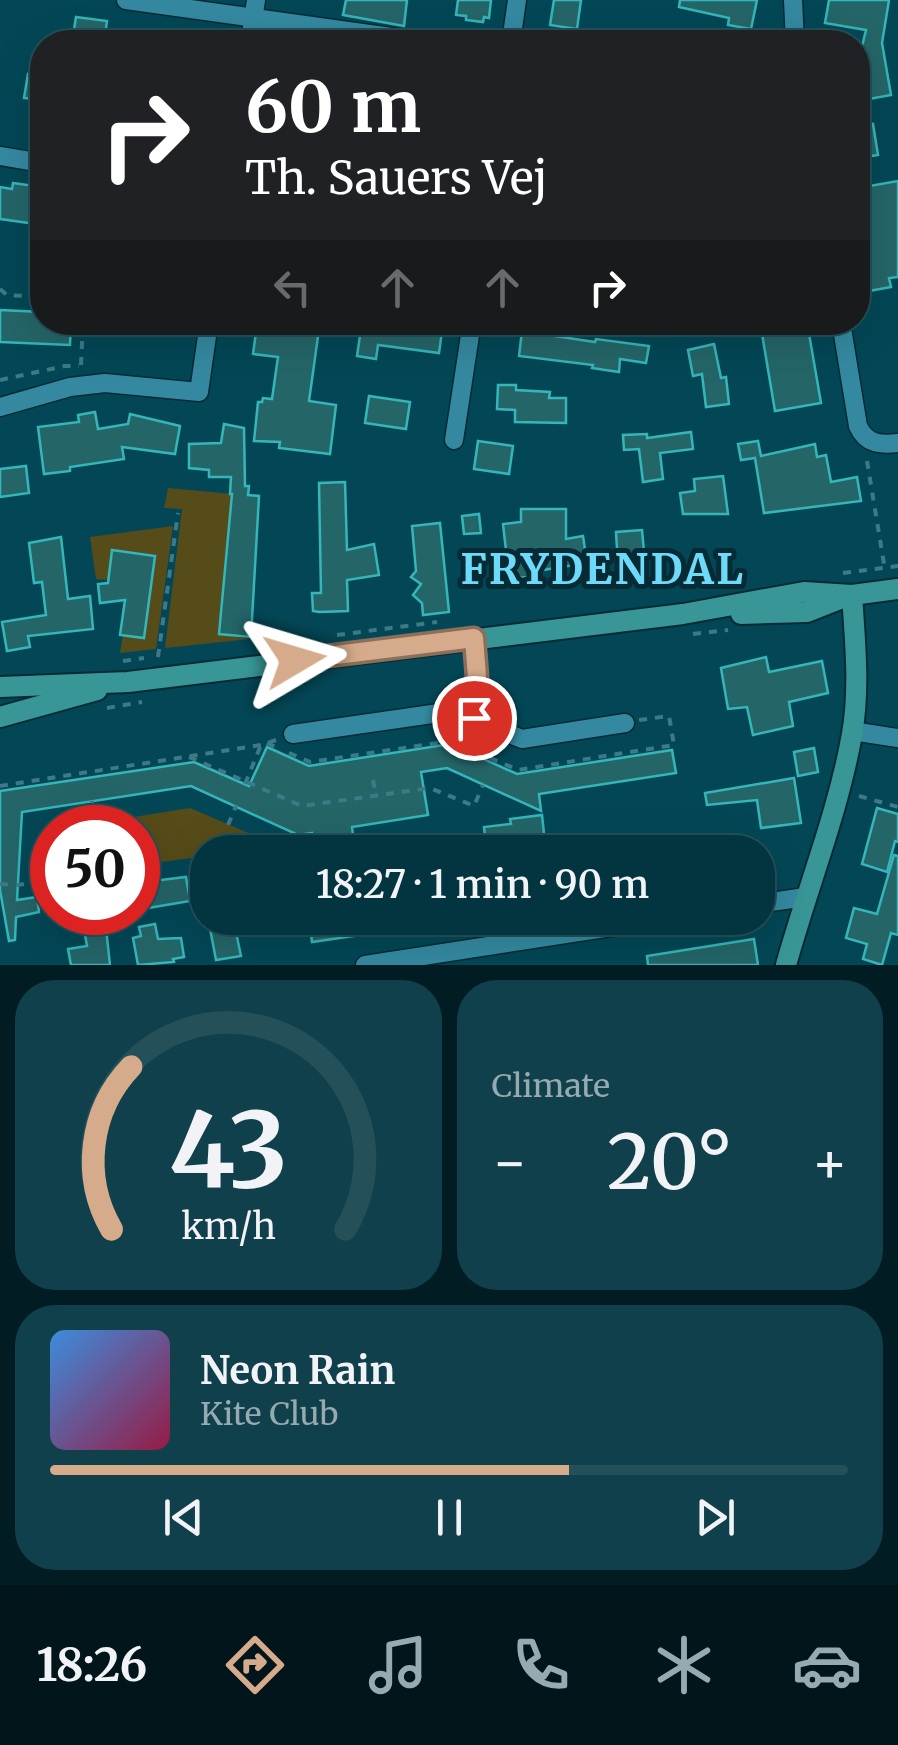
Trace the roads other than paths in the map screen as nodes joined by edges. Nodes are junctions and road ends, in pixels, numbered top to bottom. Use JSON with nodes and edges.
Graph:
{"nodes":[{"id":1,"x":126,"y":0,"type":"edge"},
{"id":2,"x":517,"y":0,"type":"edge"},
{"id":3,"x":793,"y":0,"type":"edge"},
{"id":4,"x":254,"y":9,"type":"edge"},
{"id":5,"x":364,"y":30,"type":"edge"},
{"id":6,"x":513,"y":30,"type":"edge"},
{"id":7,"x":794,"y":30,"type":"edge"},
{"id":8,"x":0,"y":156,"type":"edge"},
{"id":9,"x":30,"y":161,"type":"edge"},
{"id":10,"x":207,"y":335,"type":"edge"},
{"id":11,"x":470,"y":335,"type":"edge"},
{"id":12,"x":843,"y":335,"type":"edge"},
{"id":13,"x":0,"y":408,"type":"edge"},
{"id":14,"x":454,"y":440,"type":"dead end"},
{"id":15,"x":898,"y":442,"type":"edge"},
{"id":16,"x":893,"y":590,"type":"edge"},
{"id":17,"x":852,"y":596,"type":"junction"},
{"id":18,"x":474,"y":638,"type":"junction"},
{"id":19,"x":128,"y":682,"type":"junction"},
{"id":20,"x":0,"y":687,"type":"edge"},
{"id":21,"x":0,"y":717,"type":"edge"},
{"id":22,"x":474,"y":718,"type":"junction"},
{"id":23,"x":625,"y":722,"type":"road end"},
{"id":24,"x":852,"y":732,"type":"junction"},
{"id":25,"x":293,"y":734,"type":"road end"},
{"id":26,"x":898,"y":738,"type":"edge"},
{"id":27,"x":805,"y":896,"type":"junction"},
{"id":28,"x":775,"y":901,"type":"edge"},
{"id":29,"x":560,"y":935,"type":"edge"},
{"id":30,"x":365,"y":965,"type":"edge"},
{"id":31,"x":786,"y":965,"type":"edge"}],
"edges":[{"from":1,"to":4,"type":"street"},
{"from":2,"to":6,"type":"street"},
{"from":3,"to":7,"type":"street"},
{"from":4,"to":5,"type":"street"},
{"from":8,"to":9,"type":"street"},
{"from":10,"to":13,"type":"street"},
{"from":11,"to":14,"type":"street"},
{"from":12,"to":15,"type":"street"},
{"from":16,"to":17,"type":"main road"},
{"from":17,"to":18,"type":"main road"},
{"from":17,"to":24,"type":"main road"},
{"from":18,"to":19,"type":"main road"},
{"from":18,"to":22,"type":"street"},
{"from":19,"to":20,"type":"main road"},
{"from":19,"to":21,"type":"main road"},
{"from":22,"to":23,"type":"street"},
{"from":22,"to":25,"type":"street"},
{"from":24,"to":26,"type":"street"},
{"from":24,"to":27,"type":"main road"},
{"from":27,"to":28,"type":"street"},
{"from":27,"to":31,"type":"main road"},
{"from":29,"to":30,"type":"street"}]}
